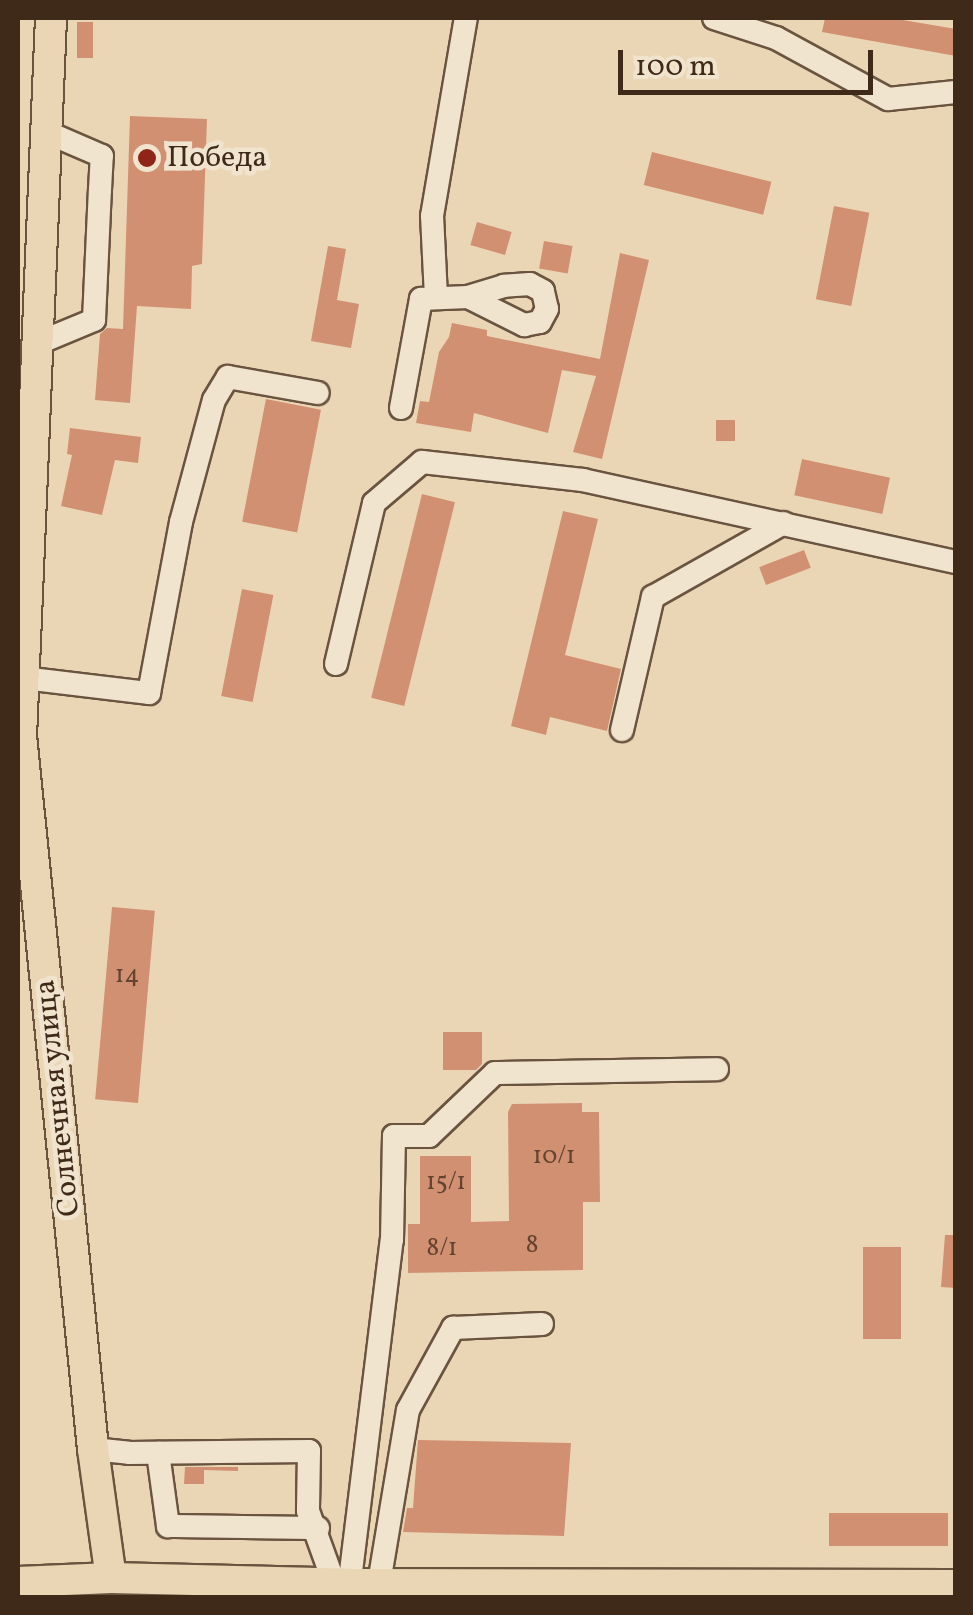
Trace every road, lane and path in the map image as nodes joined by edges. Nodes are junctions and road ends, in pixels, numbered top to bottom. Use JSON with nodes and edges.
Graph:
{"nodes":[{"id":1,"x":51,"y":18,"type":"edge"},
{"id":2,"x":466,"y":18,"type":"edge"},
{"id":3,"x":714,"y":18,"type":"edge"},
{"id":4,"x":956,"y":92,"type":"edge"},
{"id":5,"x":46,"y":132,"type":"junction"},
{"id":6,"x":436,"y":297,"type":"junction"},
{"id":7,"x":468,"y":297,"type":"dead end"},
{"id":8,"x":36,"y":344,"type":"junction"},
{"id":9,"x":24,"y":380,"type":"edge"},
{"id":10,"x":318,"y":393,"type":"dead end"},
{"id":11,"x":401,"y":408,"type":"dead end"},
{"id":12,"x":784,"y":523,"type":"junction"},
{"id":13,"x":956,"y":562,"type":"edge"},
{"id":14,"x":336,"y":664,"type":"dead end"},
{"id":15,"x":23,"y":678,"type":"junction"},
{"id":16,"x":622,"y":730,"type":"dead end"},
{"id":17,"x":717,"y":1070,"type":"dead end"},
{"id":18,"x":542,"y":1324,"type":"dead end"},
{"id":19,"x":93,"y":1449,"type":"junction"},
{"id":20,"x":158,"y":1453,"type":"junction"},
{"id":21,"x":318,"y":1528,"type":"junction"},
{"id":22,"x":111,"y":1578,"type":"junction"},
{"id":23,"x":18,"y":1582,"type":"edge"},
{"id":24,"x":352,"y":1587,"type":"edge"},
{"id":25,"x":937,"y":1589,"type":"edge"},
{"id":26,"x":635,"y":1591,"type":"edge"}],
"edges":[{"from":1,"to":5,"type":"main road","name":"Солнечная улица"},
{"from":2,"to":6,"type":"street"},
{"from":3,"to":4,"type":"street"},
{"from":5,"to":8,"type":"main road","name":"Солнечная улица"},
{"from":5,"to":8,"type":"street"},
{"from":6,"to":7,"type":"street"},
{"from":6,"to":11,"type":"street"},
{"from":8,"to":9,"type":"main road","name":"Солнечная улица"},
{"from":9,"to":15,"type":"main road","name":"Солнечная улица"},
{"from":10,"to":15,"type":"street"},
{"from":12,"to":13,"type":"street"},
{"from":12,"to":14,"type":"street"},
{"from":12,"to":16,"type":"street"},
{"from":15,"to":19,"type":"main road","name":"Солнечная улица"},
{"from":17,"to":24,"type":"street"},
{"from":18,"to":24,"type":"street"},
{"from":19,"to":20,"type":"street"},
{"from":19,"to":22,"type":"main road","name":"Солнечная улица"},
{"from":20,"to":21,"type":"street"},
{"from":20,"to":21,"type":"street"},
{"from":21,"to":24,"type":"street"},
{"from":22,"to":23,"type":"main road"},
{"from":22,"to":24,"type":"main road"},
{"from":24,"to":26,"type":"main road"},
{"from":25,"to":26,"type":"main road"}]}
